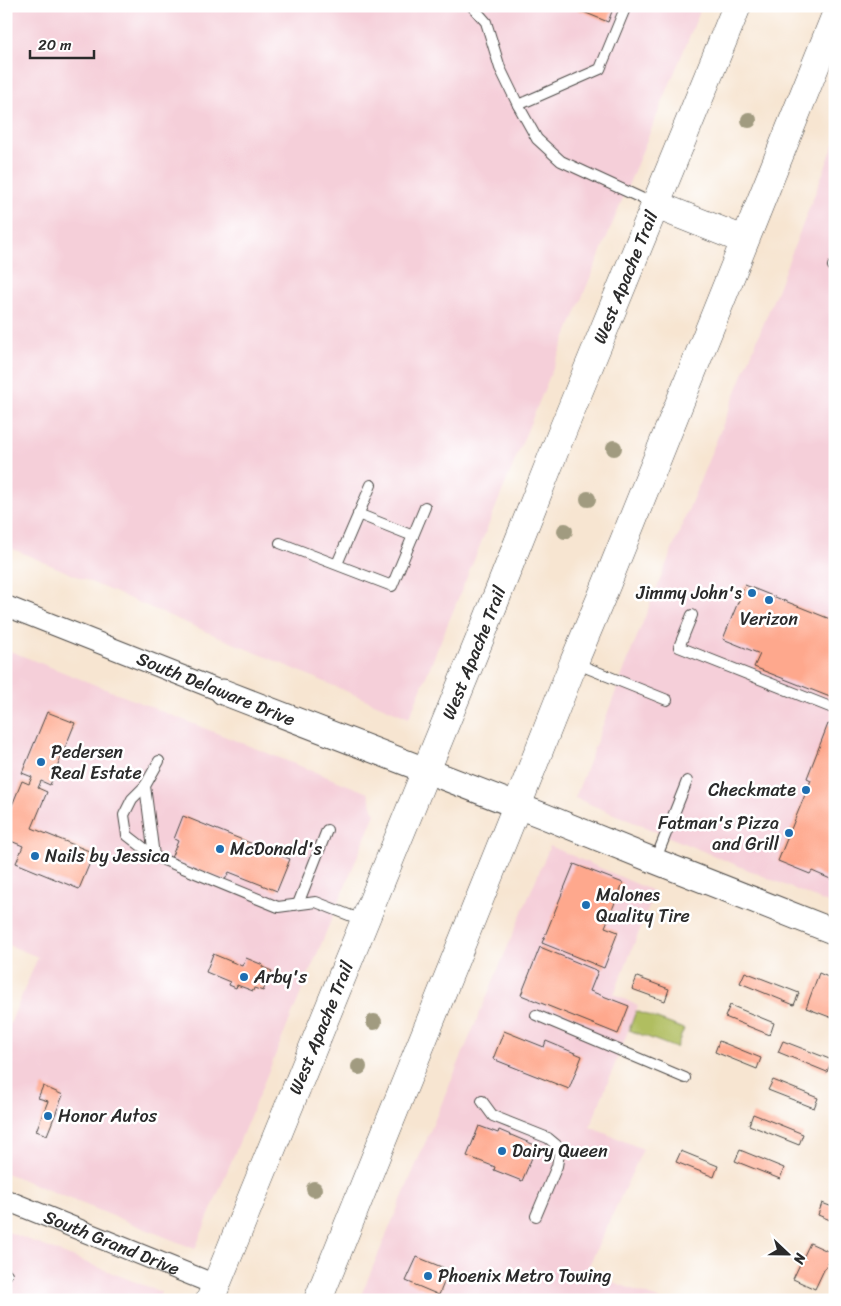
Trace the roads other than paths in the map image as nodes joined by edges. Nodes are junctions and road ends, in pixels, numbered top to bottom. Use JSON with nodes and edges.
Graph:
{"nodes":[{"id":1,"x":472,"y":6,"type":"edge"},
{"id":2,"x":626,"y":6,"type":"edge"},
{"id":3,"x":736,"y":6,"type":"edge"},
{"id":4,"x":835,"y":17,"type":"edge"},
{"id":5,"x":518,"y":105,"type":"junction"},
{"id":6,"x":656,"y":205,"type":"junction"},
{"id":7,"x":744,"y":240,"type":"junction"},
{"id":8,"x":371,"y":485,"type":"dead end"},
{"id":9,"x":425,"y":507,"type":"dead end"},
{"id":10,"x":358,"y":514,"type":"junction"},
{"id":11,"x":413,"y":536,"type":"junction"},
{"id":12,"x":280,"y":543,"type":"dead end"},
{"id":13,"x":337,"y":564,"type":"junction"},
{"id":14,"x":6,"y":606,"type":"edge"},
{"id":15,"x":692,"y":615,"type":"dead end"},
{"id":16,"x":574,"y":662,"type":"junction"},
{"id":17,"x":223,"y":692,"type":"joint"},
{"id":18,"x":667,"y":700,"type":"dead end"},
{"id":19,"x":835,"y":709,"type":"edge"},
{"id":20,"x":159,"y":761,"type":"dead end"},
{"id":21,"x":426,"y":771,"type":"junction"},
{"id":22,"x":687,"y":781,"type":"dead end"},
{"id":23,"x":145,"y":786,"type":"junction"},
{"id":24,"x":517,"y":806,"type":"junction"},
{"id":25,"x":327,"y":830,"type":"dead end"},
{"id":26,"x":154,"y":856,"type":"junction"},
{"id":27,"x":655,"y":862,"type":"junction"},
{"id":28,"x":298,"y":904,"type":"junction"},
{"id":29,"x":364,"y":921,"type":"junction"},
{"id":30,"x":835,"y":932,"type":"edge"},
{"id":31,"x":536,"y":1015,"type":"dead end"},
{"id":32,"x":685,"y":1078,"type":"dead end"},
{"id":33,"x":482,"y":1101,"type":"dead end"},
{"id":34,"x":6,"y":1200,"type":"edge"},
{"id":35,"x":536,"y":1216,"type":"dead end"},
{"id":36,"x":214,"y":1292,"type":"edge"},
{"id":37,"x":318,"y":1300,"type":"edge"}],
"edges":[{"from":1,"to":5,"type":"lane"},
{"from":2,"to":5,"type":"lane"},
{"from":3,"to":6,"type":"main road","name":"West Apache Trail"},
{"from":4,"to":7,"type":"main road"},
{"from":5,"to":6,"type":"lane"},
{"from":6,"to":7,"type":"main road"},
{"from":6,"to":21,"type":"main road","name":"West Apache Trail"},
{"from":7,"to":16,"type":"main road"},
{"from":8,"to":10,"type":"lane"},
{"from":9,"to":11,"type":"lane"},
{"from":10,"to":11,"type":"lane"},
{"from":10,"to":13,"type":"lane"},
{"from":11,"to":13,"type":"lane"},
{"from":12,"to":13,"type":"lane"},
{"from":14,"to":17,"type":"street","name":"South Delaware Drive"},
{"from":15,"to":19,"type":"lane"},
{"from":16,"to":18,"type":"lane"},
{"from":16,"to":24,"type":"main road"},
{"from":17,"to":21,"type":"street","name":"South Delaware Drive"},
{"from":20,"to":23,"type":"lane"},
{"from":21,"to":24,"type":"street","name":"South Delaware Drive"},
{"from":21,"to":29,"type":"main road","name":"West Apache Trail"},
{"from":22,"to":27,"type":"lane"},
{"from":23,"to":26,"type":"lane"},
{"from":23,"to":26,"type":"lane"},
{"from":24,"to":27,"type":"street","name":"South Delaware Drive"},
{"from":24,"to":37,"type":"main road"},
{"from":25,"to":28,"type":"lane"},
{"from":26,"to":28,"type":"lane"},
{"from":27,"to":30,"type":"street","name":"South Delaware Drive"},
{"from":28,"to":29,"type":"lane"},
{"from":29,"to":36,"type":"main road","name":"West Apache Trail"},
{"from":31,"to":32,"type":"lane"},
{"from":33,"to":35,"type":"lane"},
{"from":34,"to":36,"type":"street","name":"South Grand Drive"}]}
